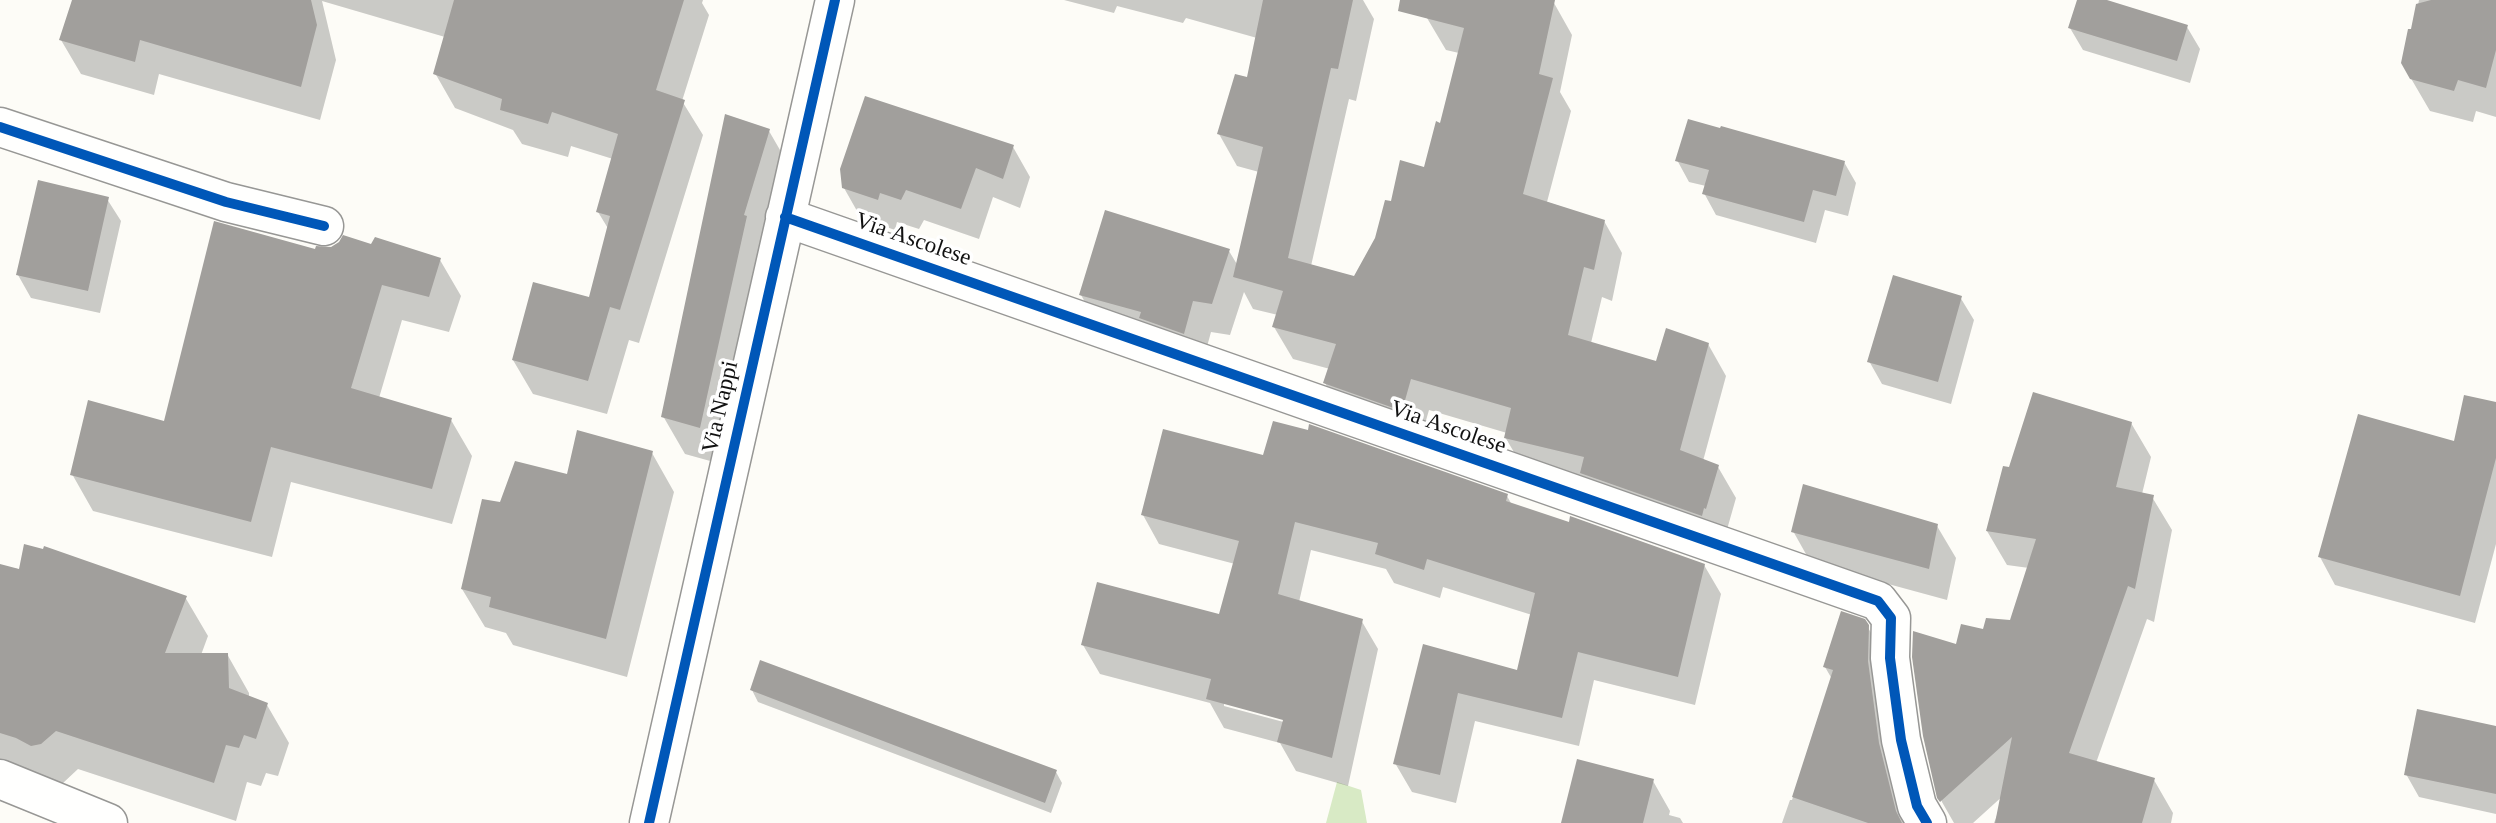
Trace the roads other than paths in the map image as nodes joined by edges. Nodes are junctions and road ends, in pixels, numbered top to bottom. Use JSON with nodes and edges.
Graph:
{"nodes":[{"id":1,"x":835,"y":0,"type":"edge"},
{"id":2,"x":0,"y":127,"type":"edge"},
{"id":3,"x":785,"y":218,"type":"junction"},
{"id":4,"x":324,"y":226,"type":"dead end"},
{"id":5,"x":0,"y":779,"type":"edge"},
{"id":6,"x":108,"y":823,"type":"edge"},
{"id":7,"x":649,"y":823,"type":"edge"},
{"id":8,"x":1927,"y":823,"type":"edge"}],
"edges":[{"from":1,"to":3,"type":"street","name":"Via Nappi"},
{"from":2,"to":4,"type":"street"},
{"from":3,"to":7,"type":"street","name":"Via Nappi"},
{"from":3,"to":8,"type":"street","name":"Via Ascolese"},
{"from":5,"to":6,"type":"street"}]}
